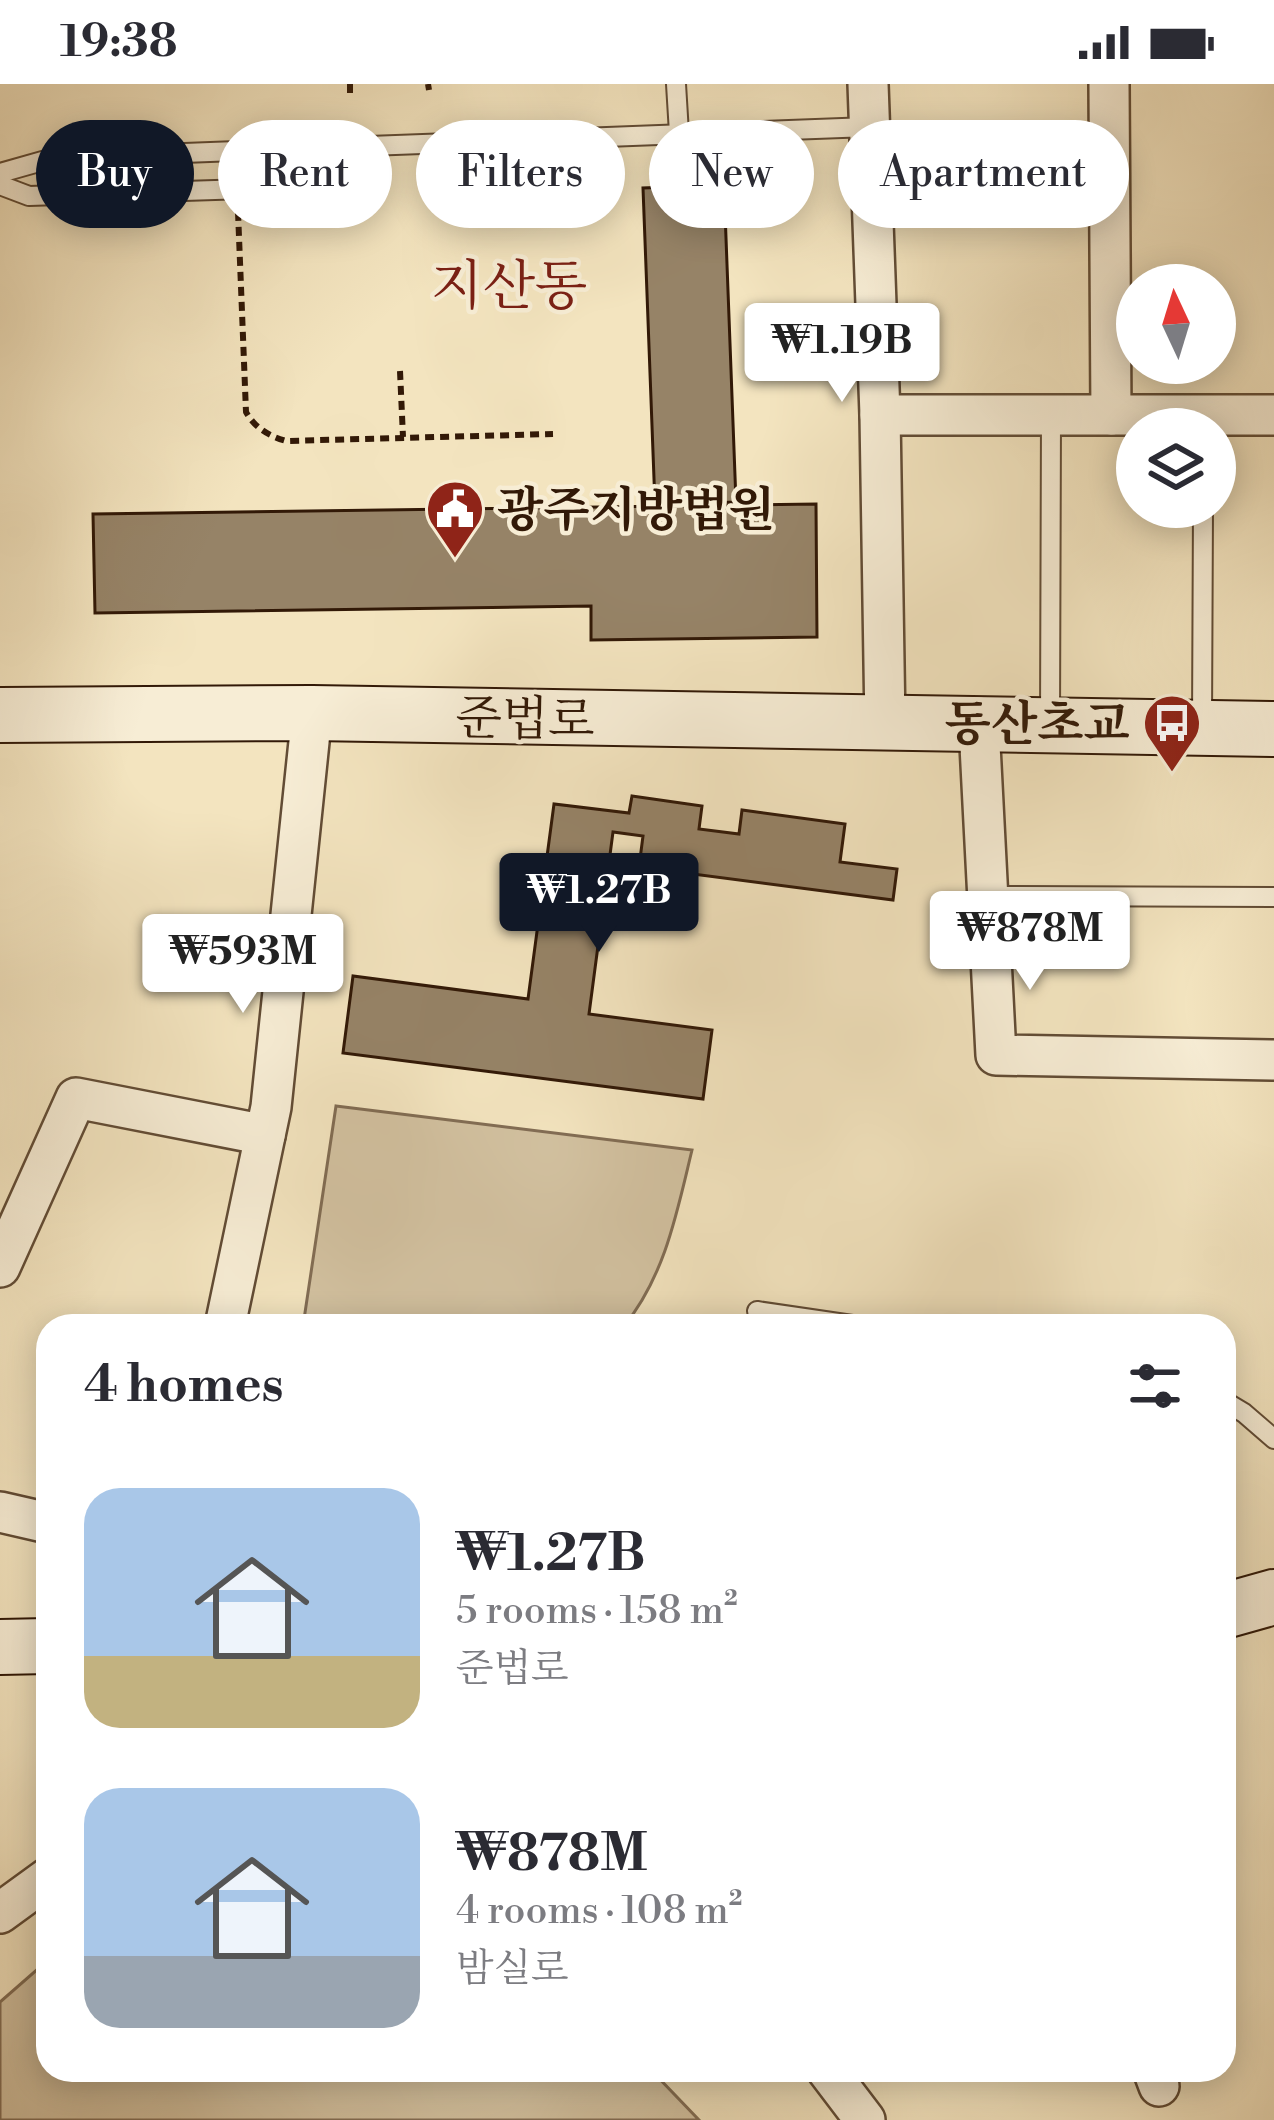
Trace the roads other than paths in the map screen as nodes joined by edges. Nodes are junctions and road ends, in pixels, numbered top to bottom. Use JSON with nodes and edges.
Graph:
{"nodes":[{"id":1,"x":676,"y":84,"type":"edge"},
{"id":2,"x":868,"y":84,"type":"edge"},
{"id":3,"x":1109,"y":84,"type":"edge"},
{"id":4,"x":678,"y":120,"type":"edge"},
{"id":5,"x":869,"y":120,"type":"edge"},
{"id":6,"x":649,"y":134,"type":"edge"},
{"id":7,"x":0,"y":173,"type":"edge"},
{"id":8,"x":0,"y":184,"type":"edge"},
{"id":9,"x":218,"y":190,"type":"edge"},
{"id":10,"x":873,"y":228,"type":"edge"},
{"id":11,"x":880,"y":415,"type":"junction"},
{"id":12,"x":1051,"y":415,"type":"junction"},
{"id":13,"x":1111,"y":415,"type":"junction"},
{"id":14,"x":1116,"y":415,"type":"edge"},
{"id":15,"x":1274,"y":415,"type":"edge"},
{"id":16,"x":1236,"y":419,"type":"edge"},
{"id":17,"x":1203,"y":528,"type":"edge"},
{"id":18,"x":312,"y":713,"type":"junction"},
{"id":19,"x":0,"y":715,"type":"edge"},
{"id":20,"x":885,"y":724,"type":"junction"},
{"id":21,"x":979,"y":726,"type":"junction"},
{"id":22,"x":1050,"y":727,"type":"junction"},
{"id":23,"x":1202,"y":728,"type":"junction"},
{"id":24,"x":1274,"y":729,"type":"edge"},
{"id":25,"x":988,"y":896,"type":"junction"},
{"id":26,"x":1274,"y":897,"type":"edge"},
{"id":27,"x":1274,"y":1060,"type":"edge"},
{"id":28,"x":265,"y":1135,"type":"junction"},
{"id":29,"x":0,"y":1267,"type":"edge"},
{"id":30,"x":757,"y":1311,"type":"dead end"},
{"id":31,"x":228,"y":1314,"type":"edge"},
{"id":32,"x":777,"y":1314,"type":"edge"},
{"id":33,"x":1236,"y":1408,"type":"edge"},
{"id":34,"x":1274,"y":1438,"type":"edge"},
{"id":35,"x":0,"y":1512,"type":"edge"},
{"id":36,"x":36,"y":1520,"type":"edge"},
{"id":37,"x":1274,"y":1597,"type":"edge"},
{"id":38,"x":1236,"y":1608,"type":"edge"},
{"id":39,"x":36,"y":1646,"type":"edge"},
{"id":40,"x":0,"y":1647,"type":"edge"},
{"id":41,"x":36,"y":1887,"type":"edge"},
{"id":42,"x":0,"y":1913,"type":"edge"},
{"id":43,"x":836,"y":2082,"type":"edge"},
{"id":44,"x":865,"y":2120,"type":"edge"}],
"edges":[{"from":1,"to":4,"type":"lane"},
{"from":2,"to":5,"type":"street"},
{"from":3,"to":13,"type":"street"},
{"from":6,"to":7,"type":"lane"},
{"from":8,"to":9,"type":"lane"},
{"from":10,"to":11,"type":"street"},
{"from":11,"to":12,"type":"street"},
{"from":11,"to":20,"type":"street"},
{"from":12,"to":13,"type":"street"},
{"from":12,"to":22,"type":"lane"},
{"from":13,"to":14,"type":"street"},
{"from":15,"to":16,"type":"street"},
{"from":17,"to":23,"type":"lane"},
{"from":18,"to":19,"type":"street","name":"준법로"},
{"from":18,"to":20,"type":"street","name":"준법로"},
{"from":18,"to":28,"type":"street"},
{"from":20,"to":21,"type":"street","name":"준법로"},
{"from":21,"to":22,"type":"street","name":"준법로"},
{"from":21,"to":25,"type":"street"},
{"from":22,"to":23,"type":"street","name":"준법로"},
{"from":23,"to":24,"type":"street","name":"준법로"},
{"from":25,"to":26,"type":"lane"},
{"from":25,"to":27,"type":"street"},
{"from":28,"to":29,"type":"street"},
{"from":28,"to":31,"type":"street"},
{"from":30,"to":32,"type":"lane"},
{"from":33,"to":34,"type":"lane"},
{"from":35,"to":36,"type":"street"},
{"from":37,"to":38,"type":"street"},
{"from":39,"to":40,"type":"street"},
{"from":41,"to":42,"type":"street"},
{"from":43,"to":44,"type":"street"}]}
